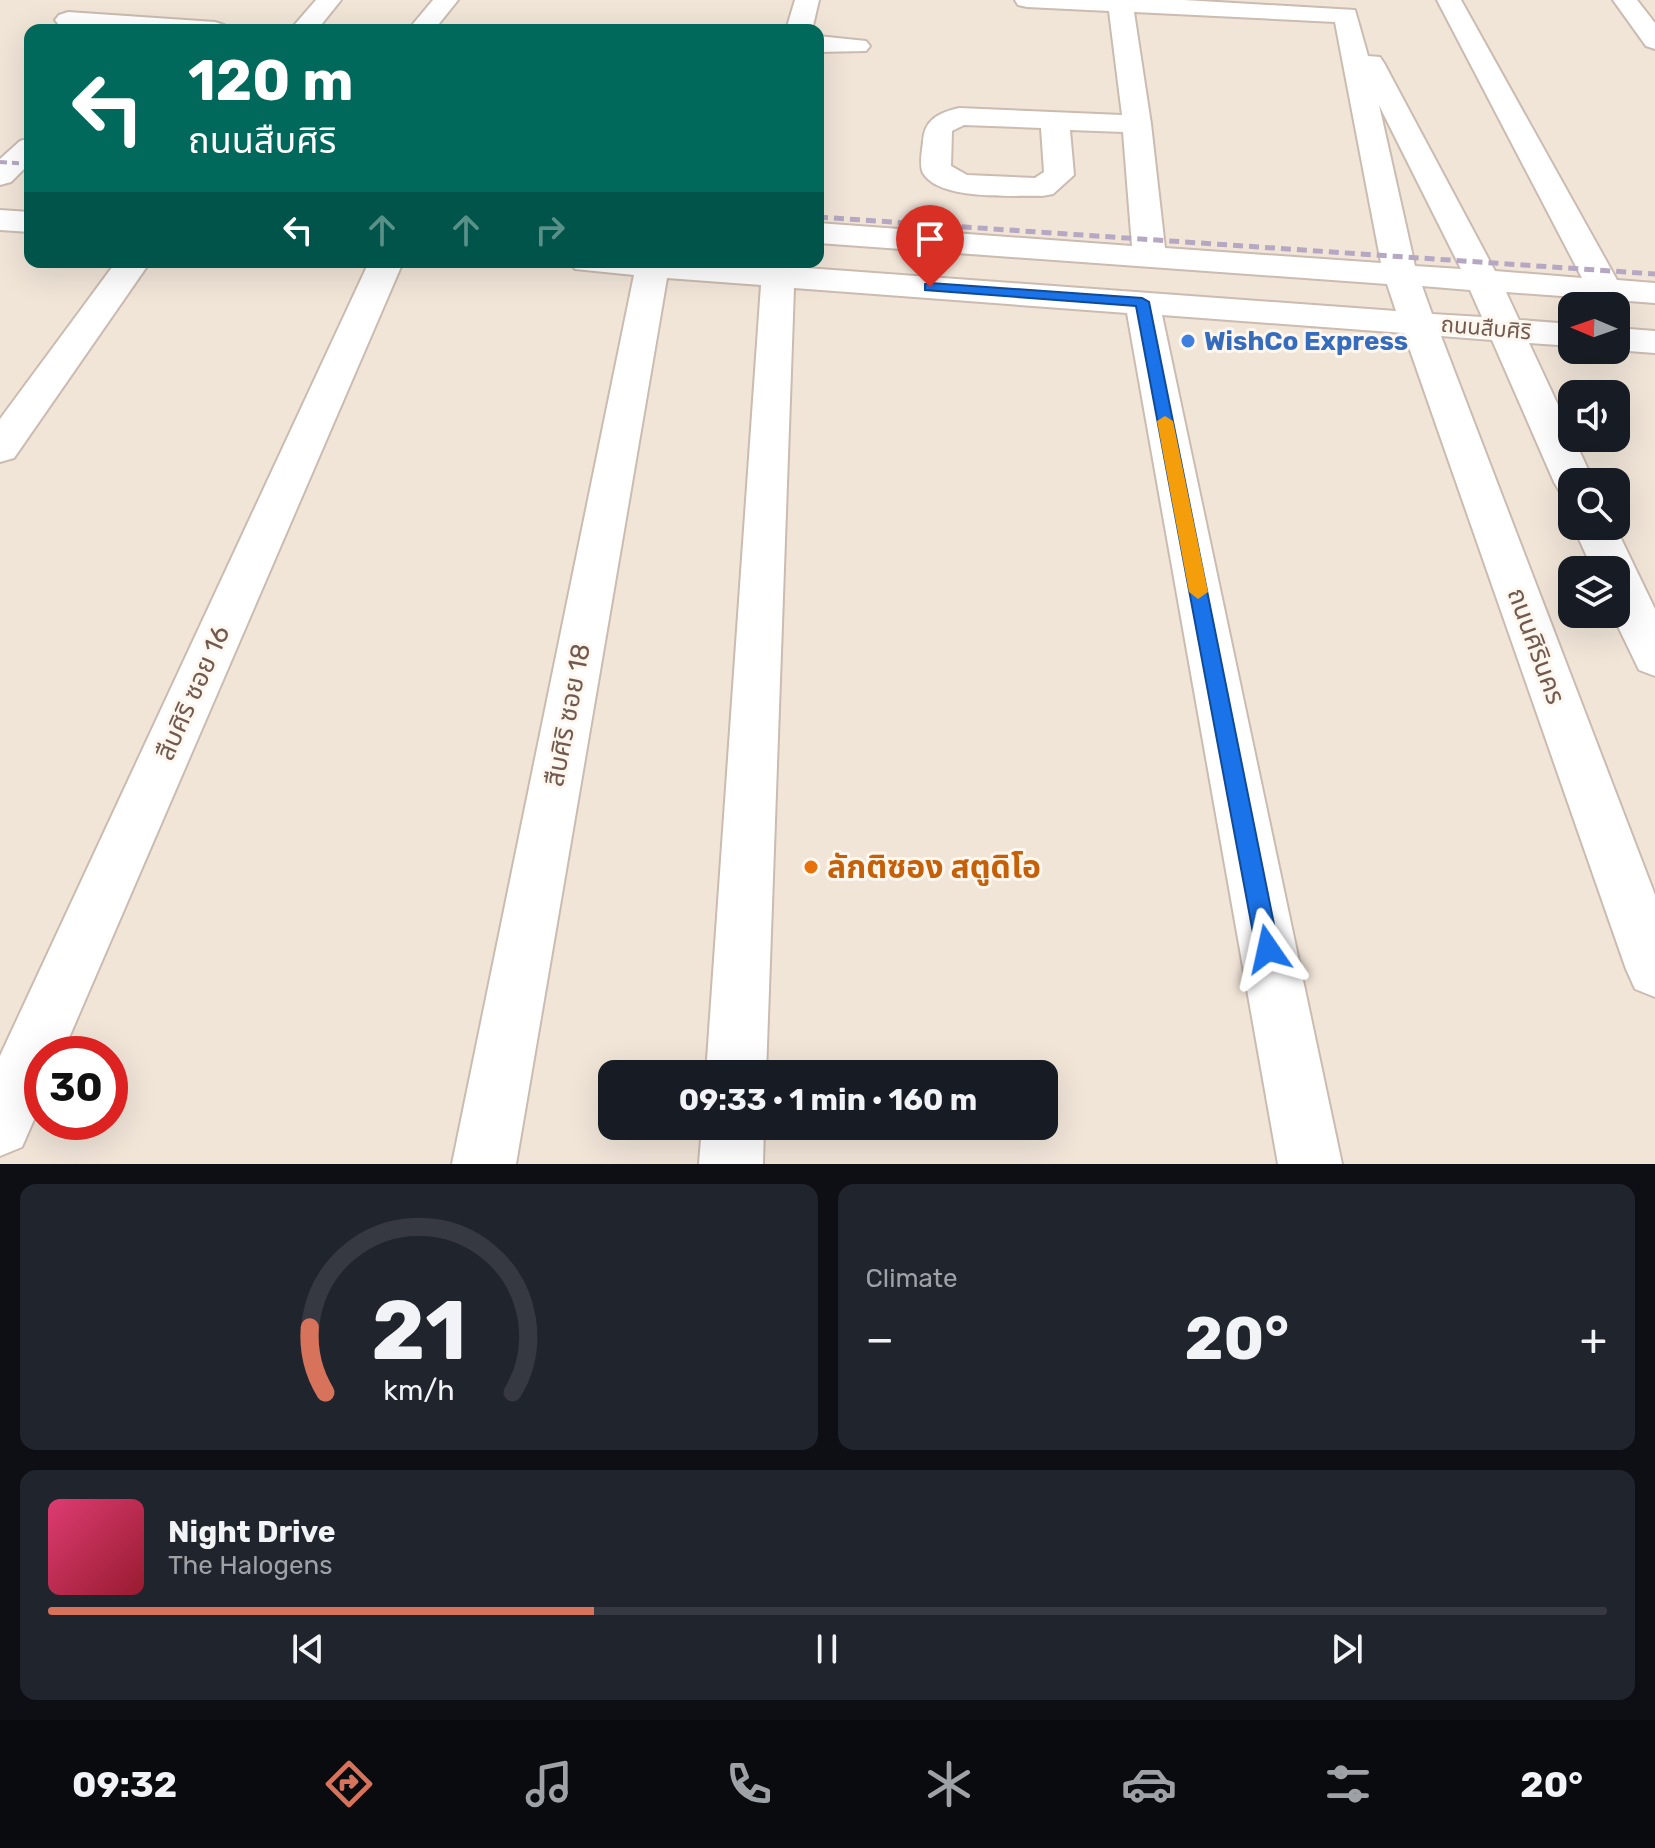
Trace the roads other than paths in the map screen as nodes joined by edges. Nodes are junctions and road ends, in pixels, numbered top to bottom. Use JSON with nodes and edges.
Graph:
{"nodes":[{"id":1,"x":186,"y":0,"type":"edge"},
{"id":2,"x":329,"y":0,"type":"edge"},
{"id":3,"x":446,"y":0,"type":"edge"},
{"id":4,"x":807,"y":0,"type":"edge"},
{"id":5,"x":1027,"y":0,"type":"edge"},
{"id":6,"x":1449,"y":0,"type":"edge"},
{"id":7,"x":1625,"y":0,"type":"edge"},
{"id":8,"x":1121,"y":3,"type":"edge"},
{"id":9,"x":1343,"y":7,"type":"edge"},
{"id":10,"x":68,"y":20,"type":"dead end"},
{"id":11,"x":112,"y":24,"type":"edge"},
{"id":12,"x":160,"y":24,"type":"edge"},
{"id":13,"x":308,"y":24,"type":"edge"},
{"id":14,"x":426,"y":24,"type":"edge"},
{"id":15,"x":801,"y":24,"type":"edge"},
{"id":16,"x":1655,"y":41,"type":"edge"},
{"id":17,"x":824,"y":44,"type":"edge"},
{"id":18,"x":857,"y":46,"type":"dead end"},
{"id":19,"x":1055,"y":122,"type":"dead end"},
{"id":20,"x":1137,"y":124,"type":"junction"},
{"id":21,"x":24,"y":153,"type":"edge"},
{"id":22,"x":0,"y":176,"type":"edge"},
{"id":23,"x":24,"y":178,"type":"edge"},
{"id":24,"x":0,"y":220,"type":"edge"},
{"id":25,"x":24,"y":222,"type":"edge"},
{"id":26,"x":824,"y":233,"type":"edge"},
{"id":27,"x":1149,"y":255,"type":"junction"},
{"id":28,"x":129,"y":268,"type":"edge"},
{"id":29,"x":383,"y":268,"type":"edge"},
{"id":30,"x":652,"y":268,"type":"edge"},
{"id":31,"x":666,"y":268,"type":"edge"},
{"id":32,"x":1400,"y":274,"type":"junction"},
{"id":33,"x":778,"y":276,"type":"junction"},
{"id":34,"x":1483,"y":280,"type":"junction"},
{"id":35,"x":1605,"y":289,"type":"junction"},
{"id":36,"x":1655,"y":293,"type":"edge"},
{"id":37,"x":1142,"y":302,"type":"junction"},
{"id":38,"x":1417,"y":323,"type":"junction"},
{"id":39,"x":1507,"y":330,"type":"junction"},
{"id":40,"x":1558,"y":334,"type":"edge"},
{"id":41,"x":1630,"y":340,"type":"edge"},
{"id":42,"x":1655,"y":342,"type":"edge"},
{"id":43,"x":0,"y":448,"type":"edge"},
{"id":44,"x":1568,"y":468,"type":"edge"},
{"id":45,"x":1630,"y":603,"type":"edge"},
{"id":46,"x":1655,"y":657,"type":"edge"},
{"id":47,"x":1655,"y":969,"type":"edge"},
{"id":48,"x":737,"y":1060,"type":"edge"},
{"id":49,"x":0,"y":1125,"type":"edge"},
{"id":50,"x":732,"y":1140,"type":"edge"},
{"id":51,"x":484,"y":1164,"type":"edge"},
{"id":52,"x":731,"y":1164,"type":"edge"},
{"id":53,"x":1310,"y":1164,"type":"edge"}],
"edges":[{"from":1,"to":12,"type":"street"},
{"from":2,"to":13,"type":"street"},
{"from":3,"to":14,"type":"street"},
{"from":4,"to":15,"type":"street"},
{"from":5,"to":8,"type":"street"},
{"from":6,"to":35,"type":"street"},
{"from":7,"to":16,"type":"street"},
{"from":8,"to":9,"type":"street"},
{"from":8,"to":20,"type":"street"},
{"from":9,"to":32,"type":"street","name":"ถนนศิรินคร"},
{"from":9,"to":34,"type":"street"},
{"from":10,"to":11,"type":"street"},
{"from":17,"to":18,"type":"street"},
{"from":19,"to":20,"type":"street"},
{"from":20,"to":27,"type":"street"},
{"from":21,"to":22,"type":"street"},
{"from":22,"to":23,"type":"street"},
{"from":24,"to":25,"type":"street"},
{"from":26,"to":27,"type":"street","name":"ถนนสืบศิริ"},
{"from":27,"to":32,"type":"street","name":"ถนนสืบศิริ"},
{"from":28,"to":43,"type":"street"},
{"from":29,"to":49,"type":"street","name":"สืบศิริ ซอย 16"},
{"from":30,"to":51,"type":"street","name":"สืบศิริ ซอย 18"},
{"from":31,"to":33,"type":"street","name":"ถนนสืบศิริ"},
{"from":32,"to":34,"type":"street","name":"ถนนสืบศิริ"},
{"from":32,"to":38,"type":"street","name":"ถนนศิรินคร"},
{"from":33,"to":37,"type":"street","name":"ถนนสืบศิริ"},
{"from":33,"to":48,"type":"street"},
{"from":34,"to":35,"type":"street","name":"ถนนสืบศิริ"},
{"from":34,"to":39,"type":"street"},
{"from":35,"to":36,"type":"street","name":"ถนนสืบศิริ"},
{"from":37,"to":38,"type":"street","name":"ถนนสืบศิริ"},
{"from":37,"to":53,"type":"street"},
{"from":38,"to":39,"type":"street","name":"ถนนสืบศิริ"},
{"from":38,"to":47,"type":"street","name":"ถนนศิรินคร"},
{"from":39,"to":40,"type":"street","name":"ถนนสืบศิริ"},
{"from":39,"to":44,"type":"street"},
{"from":41,"to":42,"type":"street"},
{"from":45,"to":46,"type":"street"},
{"from":50,"to":52,"type":"street"}]}
